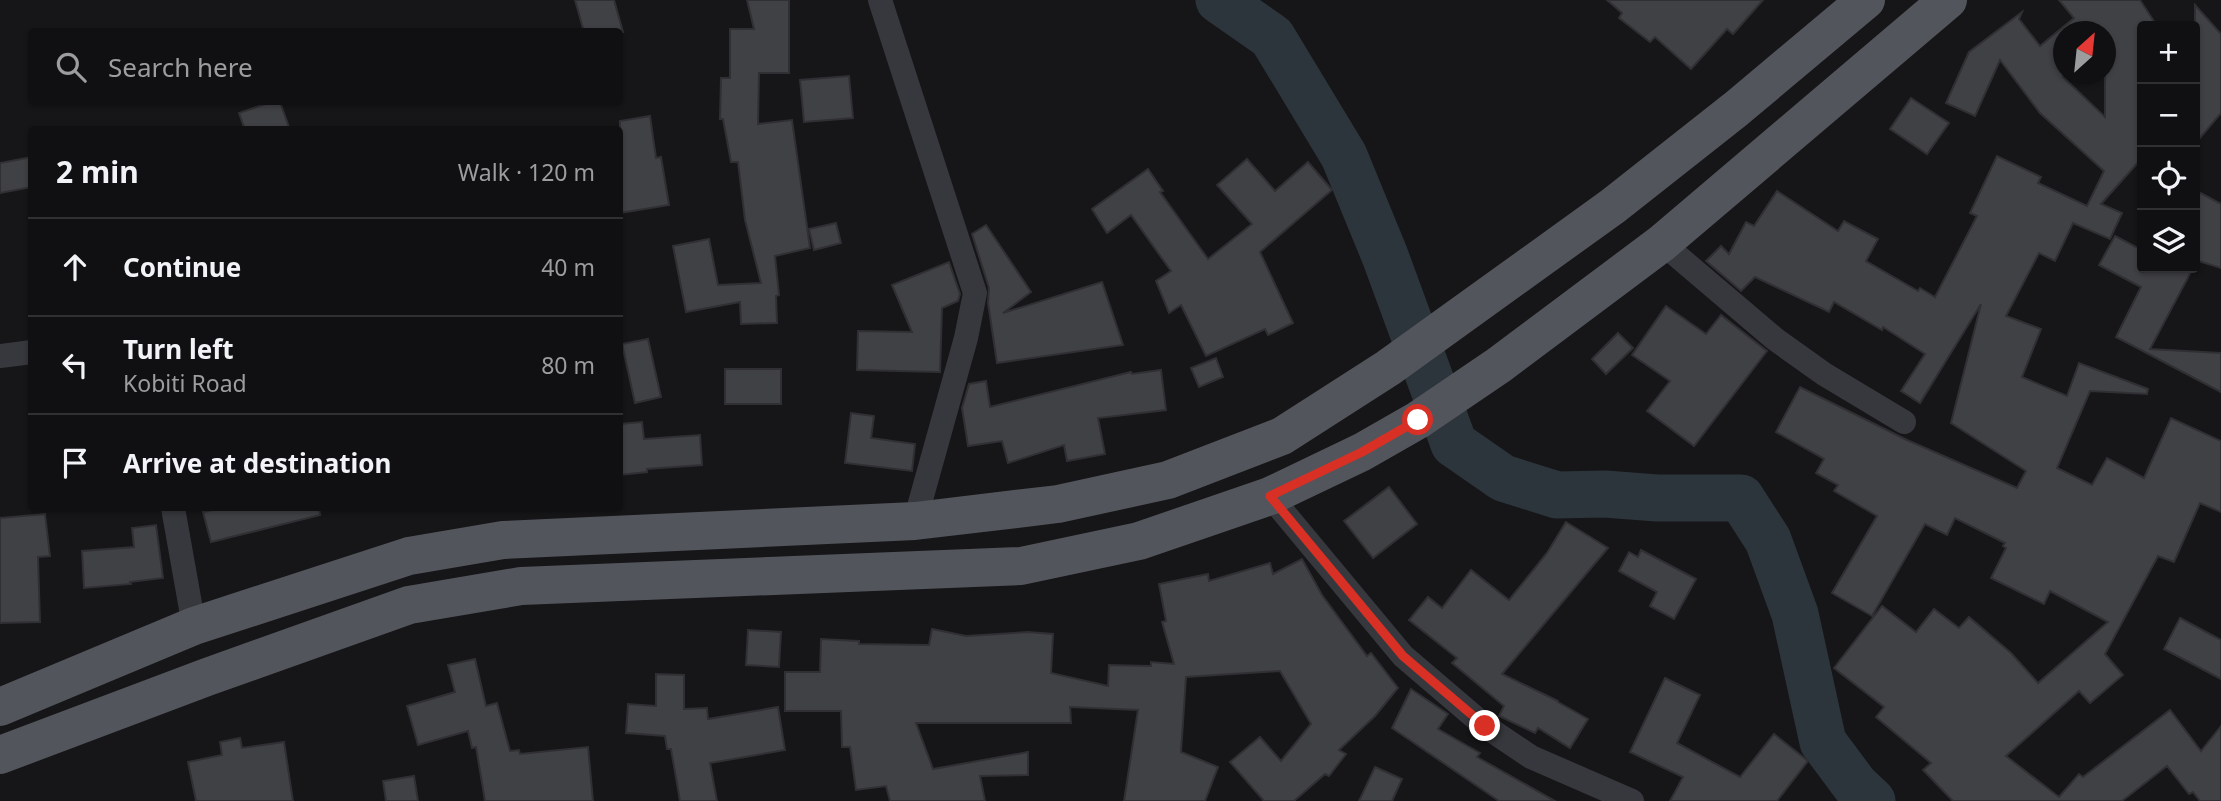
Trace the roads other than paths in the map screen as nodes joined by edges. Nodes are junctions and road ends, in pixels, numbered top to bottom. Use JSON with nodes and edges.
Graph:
{"nodes":[{"id":1,"x":880,"y":0,"type":"edge"},
{"id":2,"x":1866,"y":0,"type":"edge"},
{"id":3,"x":1948,"y":0,"type":"edge"},
{"id":4,"x":1662,"y":243,"type":"junction"},
{"id":5,"x":28,"y":352,"type":"edge"},
{"id":6,"x":0,"y":356,"type":"edge"},
{"id":7,"x":1904,"y":422,"type":"dead end"},
{"id":8,"x":1270,"y":496,"type":"junction"},
{"id":9,"x":174,"y":511,"type":"edge"},
{"id":10,"x":915,"y":521,"type":"junction"},
{"id":11,"x":194,"y":626,"type":"junction"},
{"id":12,"x":0,"y":708,"type":"edge"},
{"id":13,"x":0,"y":755,"type":"edge"},
{"id":14,"x":1632,"y":801,"type":"edge"}],
"edges":[{"from":1,"to":10,"type":"street"},
{"from":2,"to":10,"type":"main road"},
{"from":3,"to":4,"type":"main road"},
{"from":4,"to":7,"type":"street"},
{"from":4,"to":8,"type":"main road"},
{"from":5,"to":6,"type":"street"},
{"from":8,"to":13,"type":"main road"},
{"from":8,"to":14,"type":"street"},
{"from":9,"to":11,"type":"street"},
{"from":10,"to":11,"type":"main road"},
{"from":11,"to":12,"type":"main road"}]}
